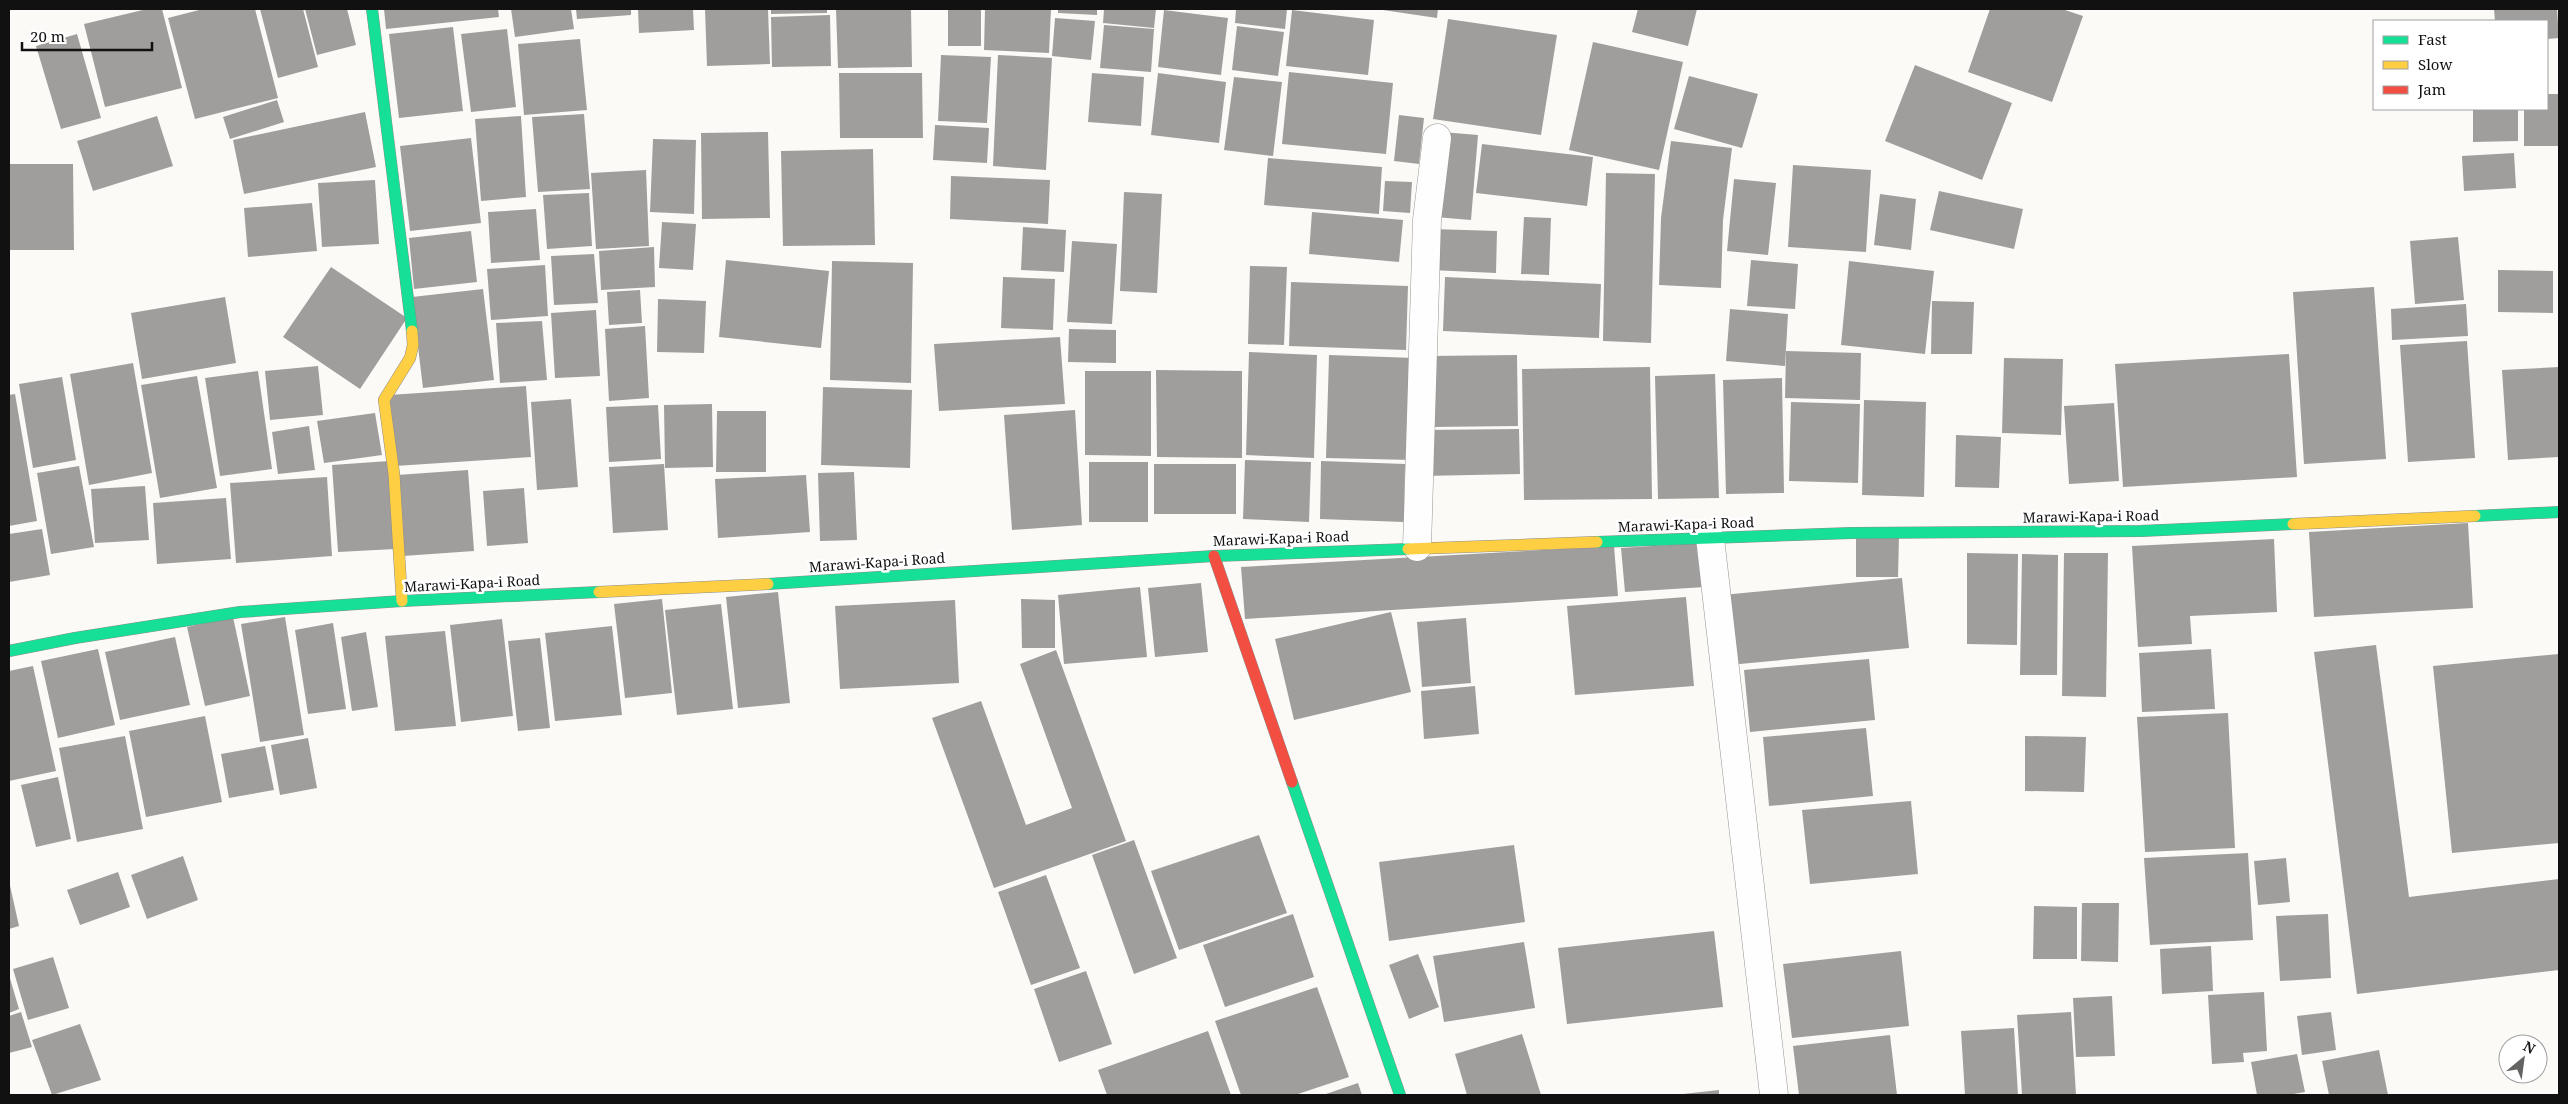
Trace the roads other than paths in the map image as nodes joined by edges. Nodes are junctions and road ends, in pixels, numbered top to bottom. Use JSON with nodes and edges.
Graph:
{"nodes":[{"id":1,"x":372,"y":9,"type":"edge"},
{"id":2,"x":1438,"y":138,"type":"dead end"},
{"id":3,"x":2559,"y":512,"type":"edge"},
{"id":4,"x":1710,"y":538,"type":"junction"},
{"id":5,"x":1417,"y":547,"type":"junction"},
{"id":6,"x":1214,"y":556,"type":"junction"},
{"id":7,"x":402,"y":602,"type":"junction"},
{"id":8,"x":9,"y":651,"type":"edge"},
{"id":9,"x":1400,"y":1095,"type":"edge"},
{"id":10,"x":1774,"y":1095,"type":"edge"}],
"edges":[{"from":1,"to":7,"type":"main road"},
{"from":2,"to":5,"type":"street"},
{"from":3,"to":4,"type":"main road","name":"Marawi-Kapa-i Road"},
{"from":4,"to":5,"type":"main road","name":"Marawi-Kapa-i Road"},
{"from":4,"to":10,"type":"street"},
{"from":5,"to":6,"type":"main road","name":"Marawi-Kapa-i Road"},
{"from":6,"to":7,"type":"main road","name":"Marawi-Kapa-i Road"},
{"from":6,"to":9,"type":"main road"},
{"from":7,"to":8,"type":"main road","name":"Marawi-Kapa-i Road"}]}
